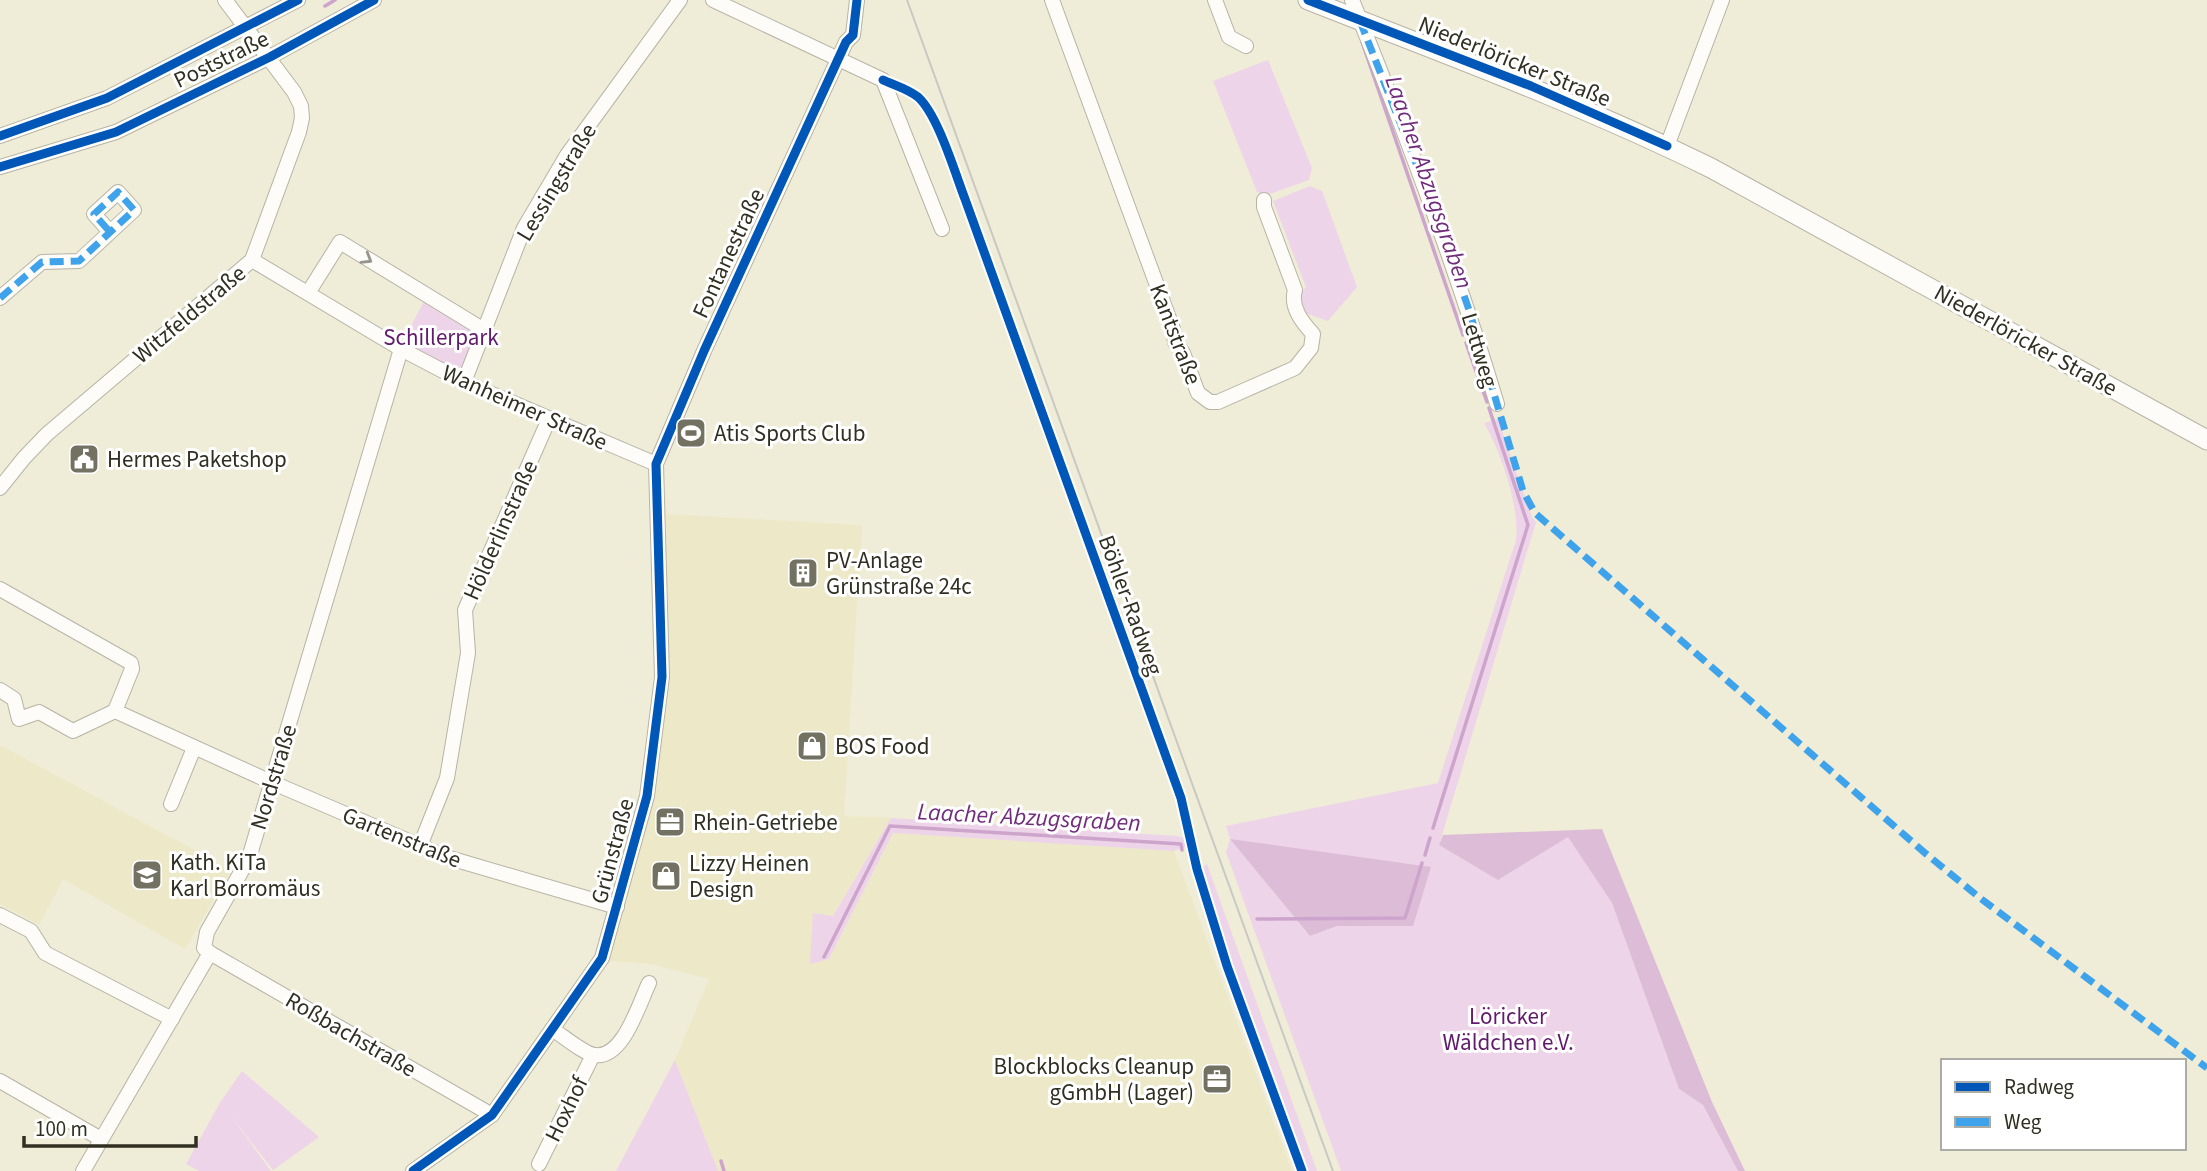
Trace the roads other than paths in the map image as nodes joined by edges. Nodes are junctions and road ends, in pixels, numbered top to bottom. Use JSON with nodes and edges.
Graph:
{"nodes":[{"id":1,"x":225,"y":0,"type":"edge"},
{"id":2,"x":298,"y":0,"type":"edge"},
{"id":3,"x":374,"y":0,"type":"edge"},
{"id":4,"x":680,"y":0,"type":"edge"},
{"id":5,"x":713,"y":0,"type":"edge"},
{"id":6,"x":848,"y":0,"type":"edge"},
{"id":7,"x":857,"y":0,"type":"edge"},
{"id":8,"x":1052,"y":0,"type":"edge"},
{"id":9,"x":1215,"y":0,"type":"edge"},
{"id":10,"x":1308,"y":0,"type":"edge"},
{"id":11,"x":1352,"y":0,"type":"edge"},
{"id":12,"x":1722,"y":0,"type":"edge"},
{"id":13,"x":1360,"y":21,"type":"junction"},
{"id":14,"x":246,"y":27,"type":"junction"},
{"id":15,"x":846,"y":42,"type":"junction"},
{"id":16,"x":1246,"y":46,"type":"dead end"},
{"id":17,"x":270,"y":57,"type":"junction"},
{"id":18,"x":839,"y":60,"type":"junction"},
{"id":19,"x":0,"y":136,"type":"edge"},
{"id":20,"x":1667,"y":146,"type":"junction"},
{"id":21,"x":0,"y":167,"type":"edge"},
{"id":22,"x":1264,"y":200,"type":"dead end"},
{"id":23,"x":943,"y":229,"type":"dead end"},
{"id":24,"x":110,"y":232,"type":"dead end"},
{"id":25,"x":252,"y":260,"type":"junction"},
{"id":26,"x":308,"y":293,"type":"junction"},
{"id":27,"x":0,"y":298,"type":"edge"},
{"id":28,"x":484,"y":330,"type":"junction"},
{"id":29,"x":401,"y":349,"type":"junction"},
{"id":30,"x":464,"y":382,"type":"junction"},
{"id":31,"x":1497,"y":404,"type":"dead end"},
{"id":32,"x":549,"y":419,"type":"junction"},
{"id":33,"x":2207,"y":440,"type":"edge"},
{"id":34,"x":656,"y":464,"type":"junction"},
{"id":35,"x":0,"y":488,"type":"edge"},
{"id":36,"x":0,"y":589,"type":"edge"},
{"id":37,"x":0,"y":690,"type":"edge"},
{"id":38,"x":115,"y":711,"type":"junction"},
{"id":39,"x":194,"y":748,"type":"junction"},
{"id":40,"x":271,"y":782,"type":"junction"},
{"id":41,"x":171,"y":804,"type":"dead end"},
{"id":42,"x":420,"y":846,"type":"junction"},
{"id":43,"x":617,"y":907,"type":"junction"},
{"id":44,"x":0,"y":915,"type":"edge"},
{"id":45,"x":209,"y":953,"type":"junction"},
{"id":46,"x":649,"y":984,"type":"dead end"},
{"id":47,"x":172,"y":1019,"type":"junction"},
{"id":48,"x":552,"y":1029,"type":"junction"},
{"id":49,"x":593,"y":1055,"type":"junction"},
{"id":50,"x":0,"y":1081,"type":"edge"},
{"id":51,"x":492,"y":1115,"type":"junction"},
{"id":52,"x":101,"y":1139,"type":"junction"},
{"id":53,"x":539,"y":1164,"type":"dead end"},
{"id":54,"x":83,"y":1171,"type":"edge"},
{"id":55,"x":413,"y":1171,"type":"edge"}],
"edges":[{"from":1,"to":14,"type":"street","name":"Witzfeldstraße"},
{"from":2,"to":14,"type":"street","name":"Poststraße"},
{"from":3,"to":17,"type":"street","name":"Poststraße"},
{"from":4,"to":28,"type":"street","name":"Lessingstraße"},
{"from":5,"to":18,"type":"street"},
{"from":6,"to":15,"type":"street"},
{"from":7,"to":15,"type":"street"},
{"from":8,"to":22,"type":"street","name":"Kantstraße"},
{"from":9,"to":16,"type":"street"},
{"from":10,"to":13,"type":"main road","name":"Niederlöricker Straße"},
{"from":11,"to":13,"type":"street","name":"Lettweg"},
{"from":12,"to":20,"type":"street"},
{"from":13,"to":20,"type":"main road","name":"Niederlöricker Straße"},
{"from":13,"to":31,"type":"street","name":"Lettweg"},
{"from":14,"to":17,"type":"street","name":"Witzfeldstraße"},
{"from":14,"to":19,"type":"street","name":"Poststraße"},
{"from":15,"to":18,"type":"street","name":"Fontanestraße"},
{"from":17,"to":21,"type":"street","name":"Poststraße"},
{"from":17,"to":25,"type":"street","name":"Witzfeldstraße"},
{"from":18,"to":23,"type":"street"},
{"from":18,"to":34,"type":"street","name":"Fontanestraße"},
{"from":20,"to":33,"type":"main road","name":"Niederlöricker Straße"},
{"from":24,"to":27,"type":"street"},
{"from":25,"to":26,"type":"street","name":"Wanheimer Straße"},
{"from":25,"to":35,"type":"street","name":"Witzfeldstraße"},
{"from":26,"to":28,"type":"street","one_way":true},
{"from":26,"to":29,"type":"street","name":"Wanheimer Straße"},
{"from":28,"to":30,"type":"street","name":"Lessingstraße"},
{"from":29,"to":30,"type":"street","name":"Wanheimer Straße"},
{"from":29,"to":40,"type":"street","name":"Nordstraße"},
{"from":30,"to":32,"type":"street","name":"Wanheimer Straße"},
{"from":32,"to":34,"type":"street","name":"Wanheimer Straße"},
{"from":32,"to":42,"type":"street","name":"Hölderlinstraße"},
{"from":34,"to":43,"type":"street","name":"Grünstraße"},
{"from":36,"to":38,"type":"street"},
{"from":37,"to":38,"type":"street"},
{"from":38,"to":39,"type":"street","name":"Gartenstraße"},
{"from":39,"to":40,"type":"street","name":"Gartenstraße"},
{"from":39,"to":41,"type":"street"},
{"from":40,"to":42,"type":"street","name":"Gartenstraße"},
{"from":40,"to":45,"type":"street","name":"Nordstraße"},
{"from":42,"to":43,"type":"street","name":"Gartenstraße"},
{"from":43,"to":48,"type":"street","name":"Grünstraße"},
{"from":44,"to":47,"type":"street"},
{"from":45,"to":47,"type":"street","name":"Nordstraße"},
{"from":45,"to":51,"type":"street","name":"Roßbachstraße"},
{"from":46,"to":49,"type":"street","name":"Hoxhof"},
{"from":47,"to":52,"type":"street","name":"Nordstraße"},
{"from":48,"to":49,"type":"street","name":"Hoxhof"},
{"from":48,"to":51,"type":"street","name":"Grünstraße"},
{"from":49,"to":53,"type":"street","name":"Hoxhof"},
{"from":50,"to":52,"type":"street"},
{"from":51,"to":55,"type":"street","name":"Grünstraße"},
{"from":52,"to":54,"type":"street","name":"Nordstraße"}]}
